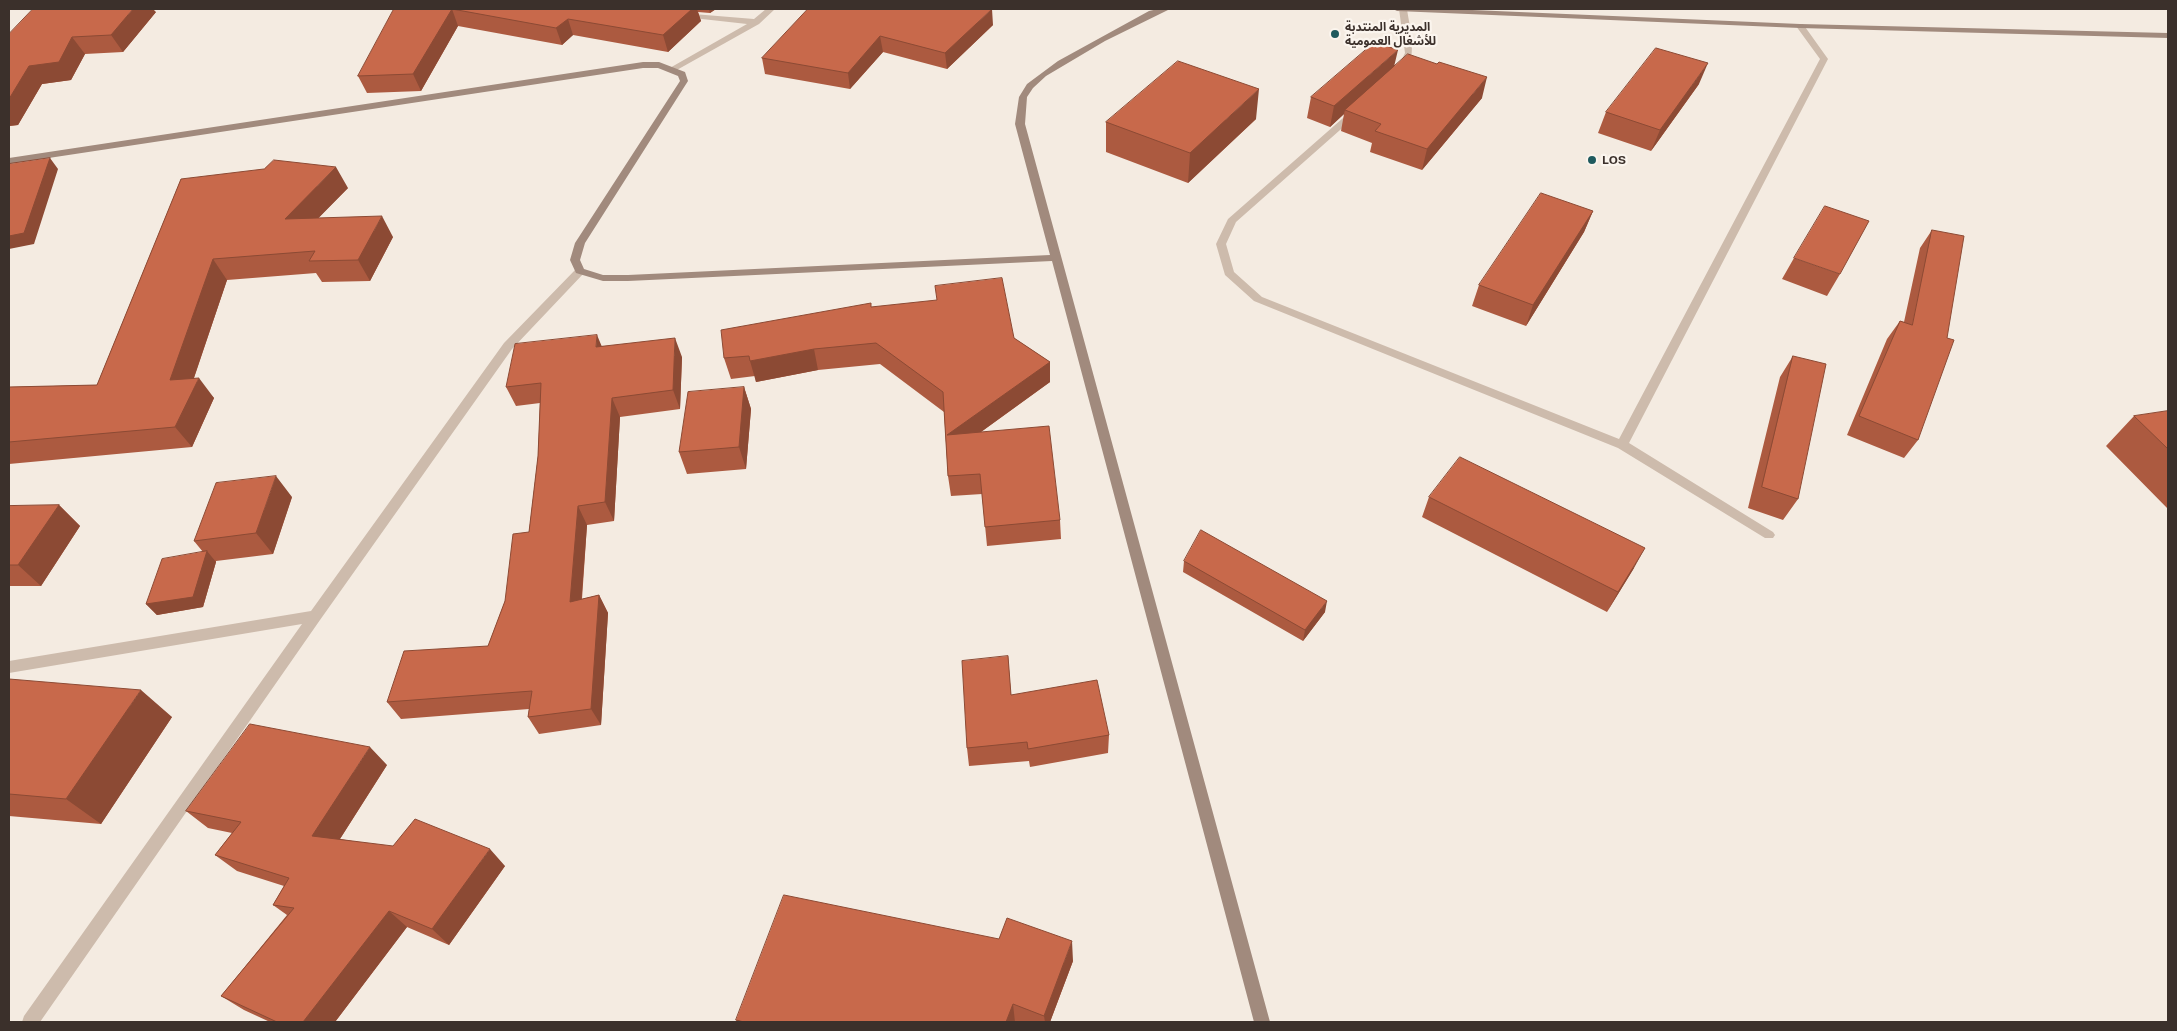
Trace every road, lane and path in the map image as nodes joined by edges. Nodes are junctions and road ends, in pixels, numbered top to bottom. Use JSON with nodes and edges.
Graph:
{"nodes":[{"id":1,"x":772,"y":9,"type":"edge"},
{"id":2,"x":1166,"y":9,"type":"edge"},
{"id":3,"x":1397,"y":9,"type":"edge"},
{"id":4,"x":1402,"y":9,"type":"edge"},
{"id":5,"x":677,"y":14,"type":"edge"},
{"id":6,"x":756,"y":22,"type":"junction"},
{"id":7,"x":1800,"y":26,"type":"junction"},
{"id":8,"x":2168,"y":36,"type":"edge"},
{"id":9,"x":672,"y":69,"type":"junction"},
{"id":10,"x":1392,"y":78,"type":"edge"},
{"id":11,"x":1363,"y":104,"type":"edge"},
{"id":12,"x":9,"y":161,"type":"edge"},
{"id":13,"x":1057,"y":258,"type":"junction"},
{"id":14,"x":580,"y":271,"type":"junction"},
{"id":15,"x":1622,"y":445,"type":"junction"},
{"id":16,"x":1769,"y":535,"type":"dead end"},
{"id":17,"x":315,"y":616,"type":"junction"},
{"id":18,"x":9,"y":667,"type":"edge"},
{"id":19,"x":30,"y":1022,"type":"edge"},
{"id":20,"x":1262,"y":1022,"type":"edge"}],
"edges":[{"from":1,"to":6,"type":"street"},
{"from":2,"to":13,"type":"street"},
{"from":3,"to":4,"type":"street"},
{"from":4,"to":7,"type":"street"},
{"from":4,"to":10,"type":"street"},
{"from":5,"to":6,"type":"street"},
{"from":6,"to":9,"type":"street"},
{"from":7,"to":8,"type":"street"},
{"from":7,"to":15,"type":"street"},
{"from":9,"to":12,"type":"street"},
{"from":9,"to":14,"type":"street"},
{"from":11,"to":15,"type":"street"},
{"from":13,"to":14,"type":"street"},
{"from":13,"to":20,"type":"street"},
{"from":14,"to":17,"type":"street"},
{"from":15,"to":16,"type":"street"},
{"from":17,"to":18,"type":"street"},
{"from":17,"to":19,"type":"street"}]}
